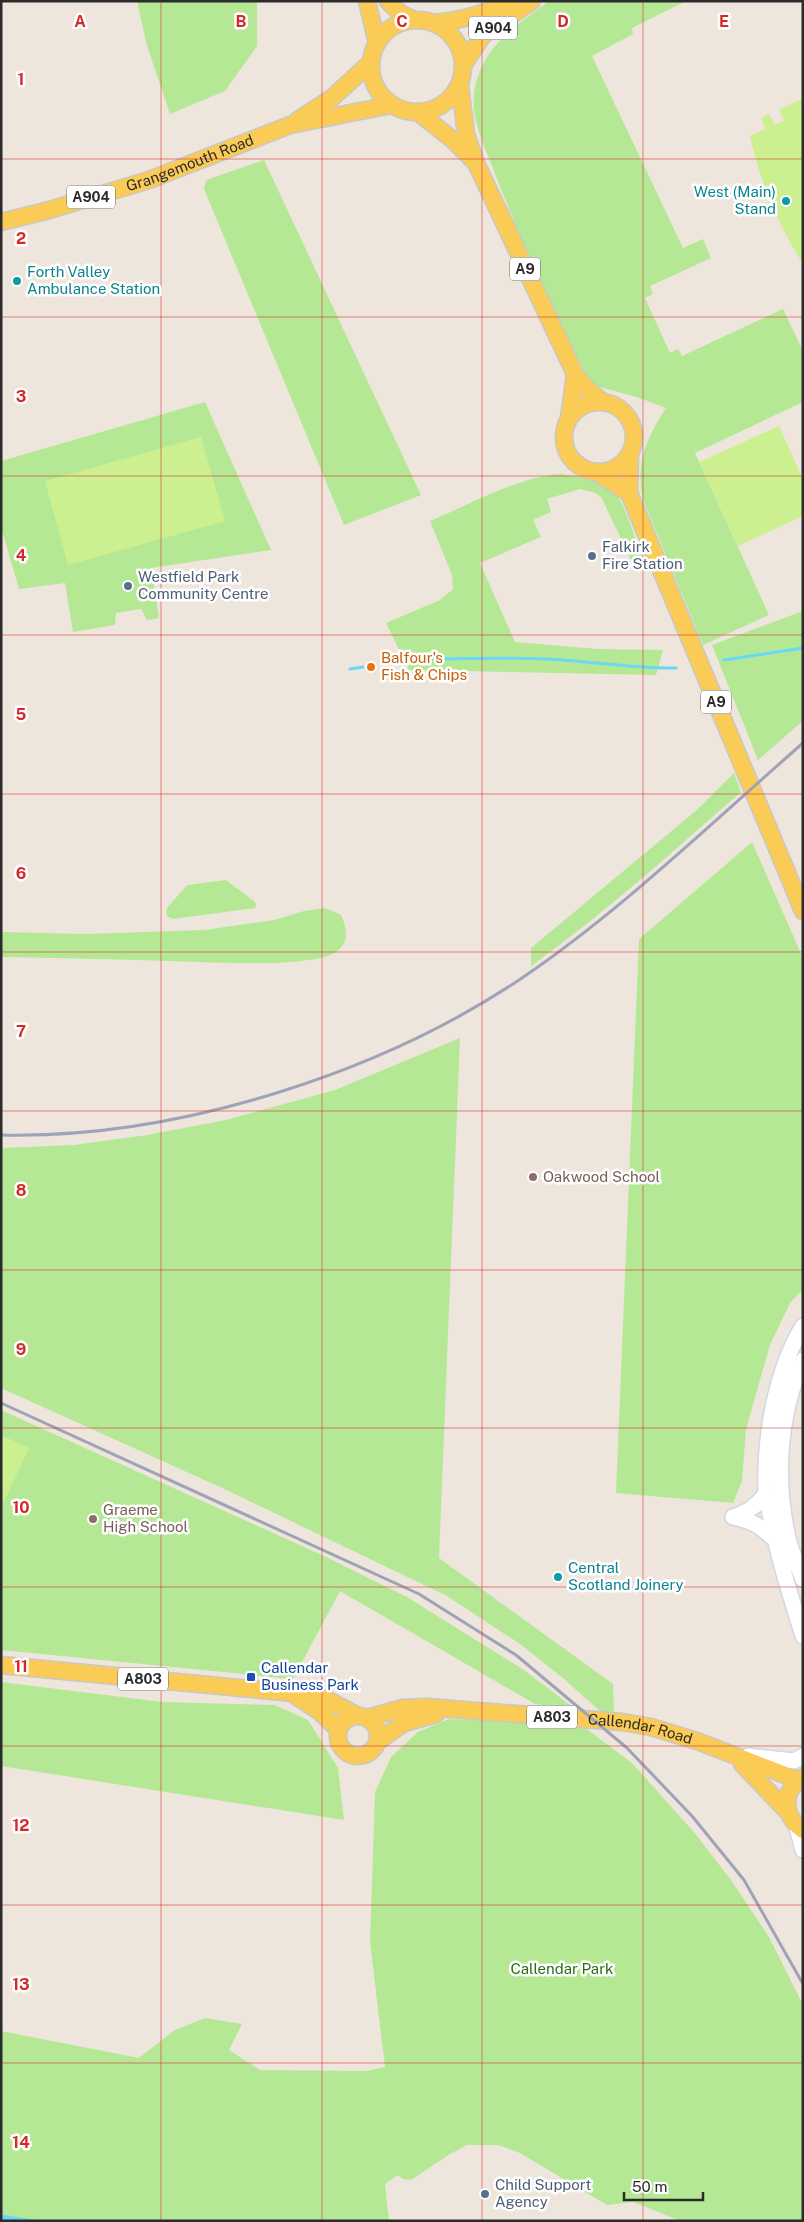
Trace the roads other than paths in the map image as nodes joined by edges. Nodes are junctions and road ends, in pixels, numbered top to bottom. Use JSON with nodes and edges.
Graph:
{"nodes":[{"id":1,"x":367,"y":1,"type":"edge"},
{"id":2,"x":388,"y":1,"type":"edge"},
{"id":3,"x":515,"y":1,"type":"edge"},
{"id":4,"x":532,"y":1,"type":"edge"},
{"id":5,"x":414,"y":20,"type":"junction"},
{"id":6,"x":434,"y":22,"type":"junction"},
{"id":7,"x":377,"y":43,"type":"junction"},
{"id":8,"x":370,"y":63,"type":"junction"},
{"id":9,"x":464,"y":64,"type":"junction"},
{"id":10,"x":460,"y":86,"type":"junction"},
{"id":11,"x":391,"y":105,"type":"junction"},
{"id":12,"x":419,"y":113,"type":"junction"},
{"id":13,"x":290,"y":125,"type":"junction"},
{"id":14,"x":476,"y":163,"type":"junction"},
{"id":15,"x":1,"y":222,"type":"edge"},
{"id":16,"x":575,"y":374,"type":"junction"},
{"id":17,"x":603,"y":402,"type":"junction"},
{"id":18,"x":570,"y":418,"type":"junction"},
{"id":19,"x":630,"y":453,"type":"junction"},
{"id":20,"x":596,"y":472,"type":"junction"},
{"id":21,"x":629,"y":493,"type":"junction"},
{"id":22,"x":803,"y":911,"type":"edge"},
{"id":23,"x":803,"y":1326,"type":"edge"},
{"id":24,"x":803,"y":1360,"type":"edge"},
{"id":25,"x":766,"y":1493,"type":"junction"},
{"id":26,"x":775,"y":1540,"type":"junction"},
{"id":27,"x":803,"y":1579,"type":"edge"},
{"id":28,"x":803,"y":1636,"type":"edge"},
{"id":29,"x":1,"y":1666,"type":"edge"},
{"id":30,"x":284,"y":1692,"type":"junction"},
{"id":31,"x":452,"y":1709,"type":"junction"},
{"id":32,"x":363,"y":1717,"type":"junction"},
{"id":33,"x":339,"y":1730,"type":"junction"},
{"id":34,"x":377,"y":1742,"type":"junction"},
{"id":35,"x":718,"y":1750,"type":"junction"},
{"id":36,"x":734,"y":1757,"type":"junction"},
{"id":37,"x":798,"y":1759,"type":"edge"},
{"id":38,"x":800,"y":1779,"type":"edge"},
{"id":39,"x":787,"y":1811,"type":"junction"},
{"id":40,"x":800,"y":1828,"type":"edge"},
{"id":41,"x":803,"y":1850,"type":"edge"}],
"edges":[{"from":1,"to":7,"type":"main road"},
{"from":2,"to":5,"type":"main road"},
{"from":3,"to":6,"type":"main road","number":"A904"},
{"from":4,"to":9,"type":"main road","number":"A904"},
{"from":5,"to":6,"type":"main road"},
{"from":5,"to":7,"type":"main road"},
{"from":6,"to":9,"type":"main road"},
{"from":7,"to":8,"type":"main road"},
{"from":8,"to":11,"type":"main road"},
{"from":8,"to":13,"type":"main road","name":"Grangemouth Road","number":"A904"},
{"from":9,"to":10,"type":"main road"},
{"from":10,"to":12,"type":"main road"},
{"from":10,"to":14,"type":"main road","number":"A9"},
{"from":11,"to":12,"type":"main road"},
{"from":11,"to":13,"type":"main road","name":"Grangemouth Road","number":"A904"},
{"from":12,"to":14,"type":"main road","number":"A9"},
{"from":13,"to":15,"type":"main road","name":"Grangemouth Road","number":"A904"},
{"from":14,"to":16,"type":"main road","number":"A9"},
{"from":16,"to":17,"type":"main road","number":"A9"},
{"from":16,"to":18,"type":"main road"},
{"from":17,"to":18,"type":"main road"},
{"from":17,"to":19,"type":"main road"},
{"from":18,"to":20,"type":"main road"},
{"from":19,"to":20,"type":"main road"},
{"from":19,"to":21,"type":"main road","number":"A9"},
{"from":20,"to":21,"type":"main road"},
{"from":21,"to":22,"type":"main road","number":"A9"},
{"from":23,"to":25,"type":"main road"},
{"from":24,"to":27,"type":"main road"},
{"from":25,"to":26,"type":"main road"},
{"from":25,"to":26,"type":"main road"},
{"from":26,"to":28,"type":"main road"},
{"from":29,"to":30,"type":"main road","number":"A803"},
{"from":30,"to":32,"type":"main road","number":"A803"},
{"from":30,"to":33,"type":"main road","number":"A803"},
{"from":31,"to":32,"type":"main road","name":"Callendar Road","number":"A803"},
{"from":31,"to":34,"type":"main road","name":"Callendar Road","number":"A803"},
{"from":31,"to":35,"type":"main road","name":"Callendar Road","number":"A803"},
{"from":32,"to":33,"type":"main road","number":"A803"},
{"from":32,"to":34,"type":"main road"},
{"from":33,"to":34,"type":"main road","number":"A803"},
{"from":35,"to":36,"type":"main road","name":"Callendar Road","number":"A803"},
{"from":35,"to":37,"type":"main road"},
{"from":36,"to":38,"type":"main road","name":"Callendar Road","number":"A803"},
{"from":36,"to":39,"type":"main road","name":"Callendar Road","number":"A803"},
{"from":38,"to":39,"type":"main road","number":"A803"},
{"from":39,"to":40,"type":"main road","number":"A803"},
{"from":40,"to":41,"type":"main road"}]}
